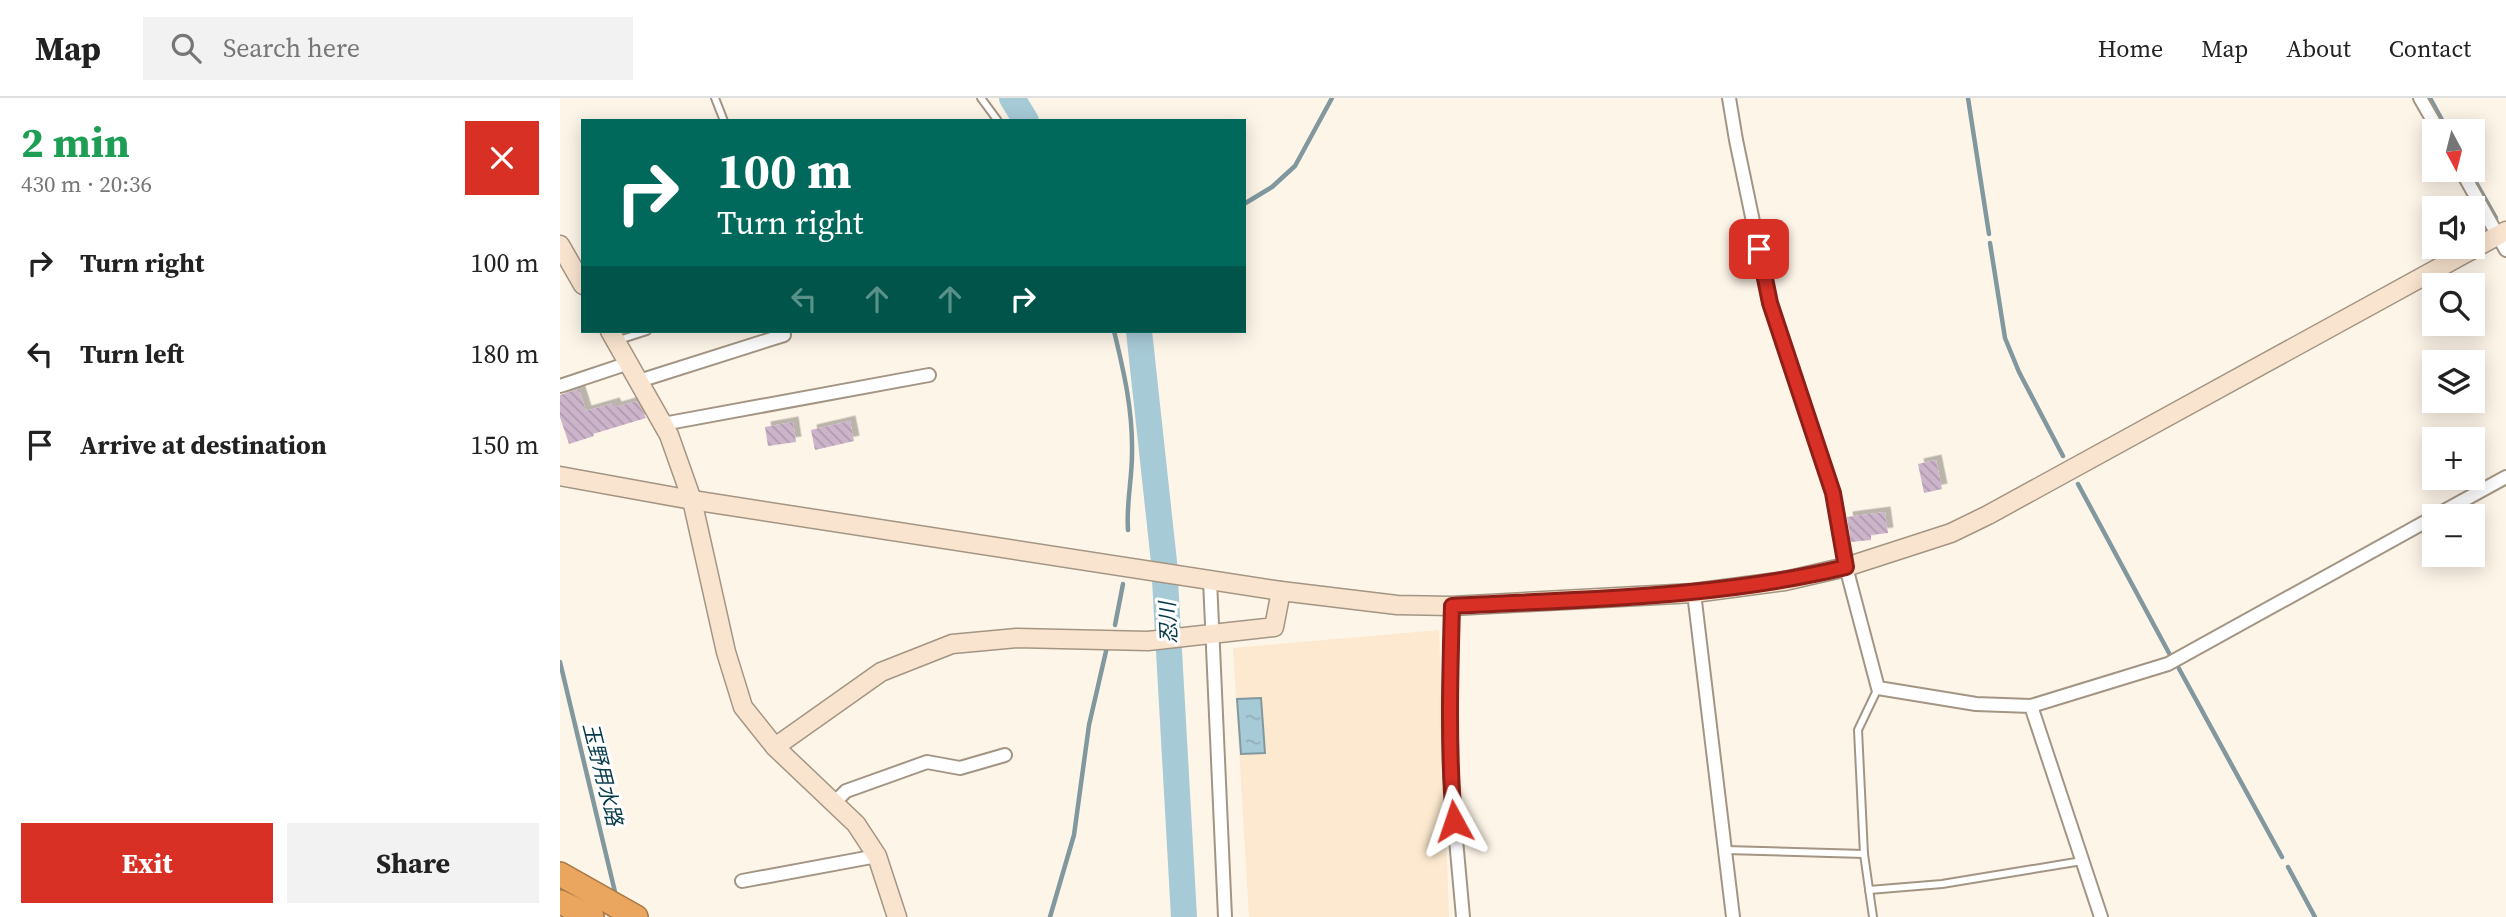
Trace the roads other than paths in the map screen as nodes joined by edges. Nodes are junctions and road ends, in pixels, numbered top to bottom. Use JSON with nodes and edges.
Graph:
{"nodes":[{"id":1,"x":715,"y":98,"type":"edge"},
{"id":2,"x":981,"y":98,"type":"edge"},
{"id":3,"x":1729,"y":98,"type":"edge"},
{"id":4,"x":2420,"y":98,"type":"edge"},
{"id":5,"x":723,"y":119,"type":"edge"},
{"id":6,"x":997,"y":119,"type":"edge"},
{"id":7,"x":2432,"y":119,"type":"edge"},
{"id":8,"x":2468,"y":182,"type":"edge"},
{"id":9,"x":2503,"y":239,"type":"edge"},
{"id":10,"x":560,"y":245,"type":"edge"},
{"id":11,"x":581,"y":282,"type":"edge"},
{"id":12,"x":633,"y":333,"type":"edge"},
{"id":13,"x":784,"y":335,"type":"dead end"},
{"id":14,"x":613,"y":336,"type":"edge"},
{"id":15,"x":629,"y":363,"type":"junction"},
{"id":16,"x":929,"y":375,"type":"dead end"},
{"id":17,"x":639,"y":381,"type":"junction"},
{"id":18,"x":560,"y":386,"type":"edge"},
{"id":19,"x":663,"y":424,"type":"junction"},
{"id":20,"x":560,"y":476,"type":"edge"},
{"id":21,"x":2506,"y":477,"type":"edge"},
{"id":22,"x":692,"y":500,"type":"junction"},
{"id":23,"x":2458,"y":504,"type":"edge"},
{"id":24,"x":2422,"y":524,"type":"edge"},
{"id":25,"x":1846,"y":567,"type":"junction"},
{"id":26,"x":1210,"y":580,"type":"junction"},
{"id":27,"x":1281,"y":591,"type":"junction"},
{"id":28,"x":1693,"y":593,"type":"junction"},
{"id":29,"x":1452,"y":606,"type":"junction"},
{"id":30,"x":1208,"y":634,"type":"junction"},
{"id":31,"x":1878,"y":688,"type":"junction"},
{"id":32,"x":2031,"y":706,"type":"junction"},
{"id":33,"x":775,"y":747,"type":"junction"},
{"id":34,"x":1005,"y":755,"type":"dead end"},
{"id":35,"x":835,"y":802,"type":"junction"},
{"id":36,"x":1725,"y":850,"type":"junction"},
{"id":37,"x":1864,"y":854,"type":"junction"},
{"id":38,"x":877,"y":856,"type":"junction"},
{"id":39,"x":2082,"y":861,"type":"junction"},
{"id":40,"x":560,"y":874,"type":"edge"},
{"id":41,"x":742,"y":881,"type":"dead end"},
{"id":42,"x":1869,"y":890,"type":"junction"},
{"id":43,"x":560,"y":902,"type":"edge"},
{"id":44,"x":592,"y":917,"type":"edge"},
{"id":45,"x":636,"y":917,"type":"edge"},
{"id":46,"x":897,"y":917,"type":"edge"},
{"id":47,"x":1225,"y":917,"type":"edge"},
{"id":48,"x":1463,"y":917,"type":"edge"},
{"id":49,"x":1733,"y":917,"type":"edge"},
{"id":50,"x":1873,"y":917,"type":"edge"},
{"id":51,"x":2101,"y":917,"type":"edge"}],
"edges":[{"from":1,"to":5,"type":"lane"},
{"from":2,"to":6,"type":"lane"},
{"from":3,"to":25,"type":"street"},
{"from":4,"to":7,"type":"street"},
{"from":8,"to":9,"type":"street"},
{"from":9,"to":25,"type":"street"},
{"from":10,"to":11,"type":"street"},
{"from":12,"to":14,"type":"lane"},
{"from":13,"to":17,"type":"street"},
{"from":14,"to":15,"type":"street"},
{"from":15,"to":17,"type":"street"},
{"from":15,"to":18,"type":"street"},
{"from":16,"to":19,"type":"street"},
{"from":17,"to":19,"type":"street"},
{"from":19,"to":22,"type":"street"},
{"from":20,"to":22,"type":"street"},
{"from":21,"to":23,"type":"street"},
{"from":22,"to":26,"type":"street"},
{"from":22,"to":33,"type":"street"},
{"from":24,"to":32,"type":"street"},
{"from":25,"to":28,"type":"street"},
{"from":25,"to":31,"type":"street"},
{"from":26,"to":27,"type":"street"},
{"from":26,"to":30,"type":"street"},
{"from":27,"to":29,"type":"street"},
{"from":27,"to":30,"type":"street"},
{"from":28,"to":29,"type":"street"},
{"from":28,"to":36,"type":"street"},
{"from":29,"to":48,"type":"street"},
{"from":30,"to":33,"type":"street"},
{"from":30,"to":47,"type":"street"},
{"from":31,"to":32,"type":"street"},
{"from":31,"to":37,"type":"lane"},
{"from":32,"to":39,"type":"street"},
{"from":33,"to":35,"type":"street"},
{"from":34,"to":35,"type":"street"},
{"from":35,"to":38,"type":"street"},
{"from":36,"to":37,"type":"lane"},
{"from":36,"to":49,"type":"street"},
{"from":37,"to":42,"type":"lane"},
{"from":38,"to":41,"type":"street"},
{"from":38,"to":46,"type":"street"},
{"from":39,"to":42,"type":"lane"},
{"from":39,"to":51,"type":"street"},
{"from":40,"to":45,"type":"highway"},
{"from":42,"to":50,"type":"lane"},
{"from":43,"to":44,"type":"highway"}]}
